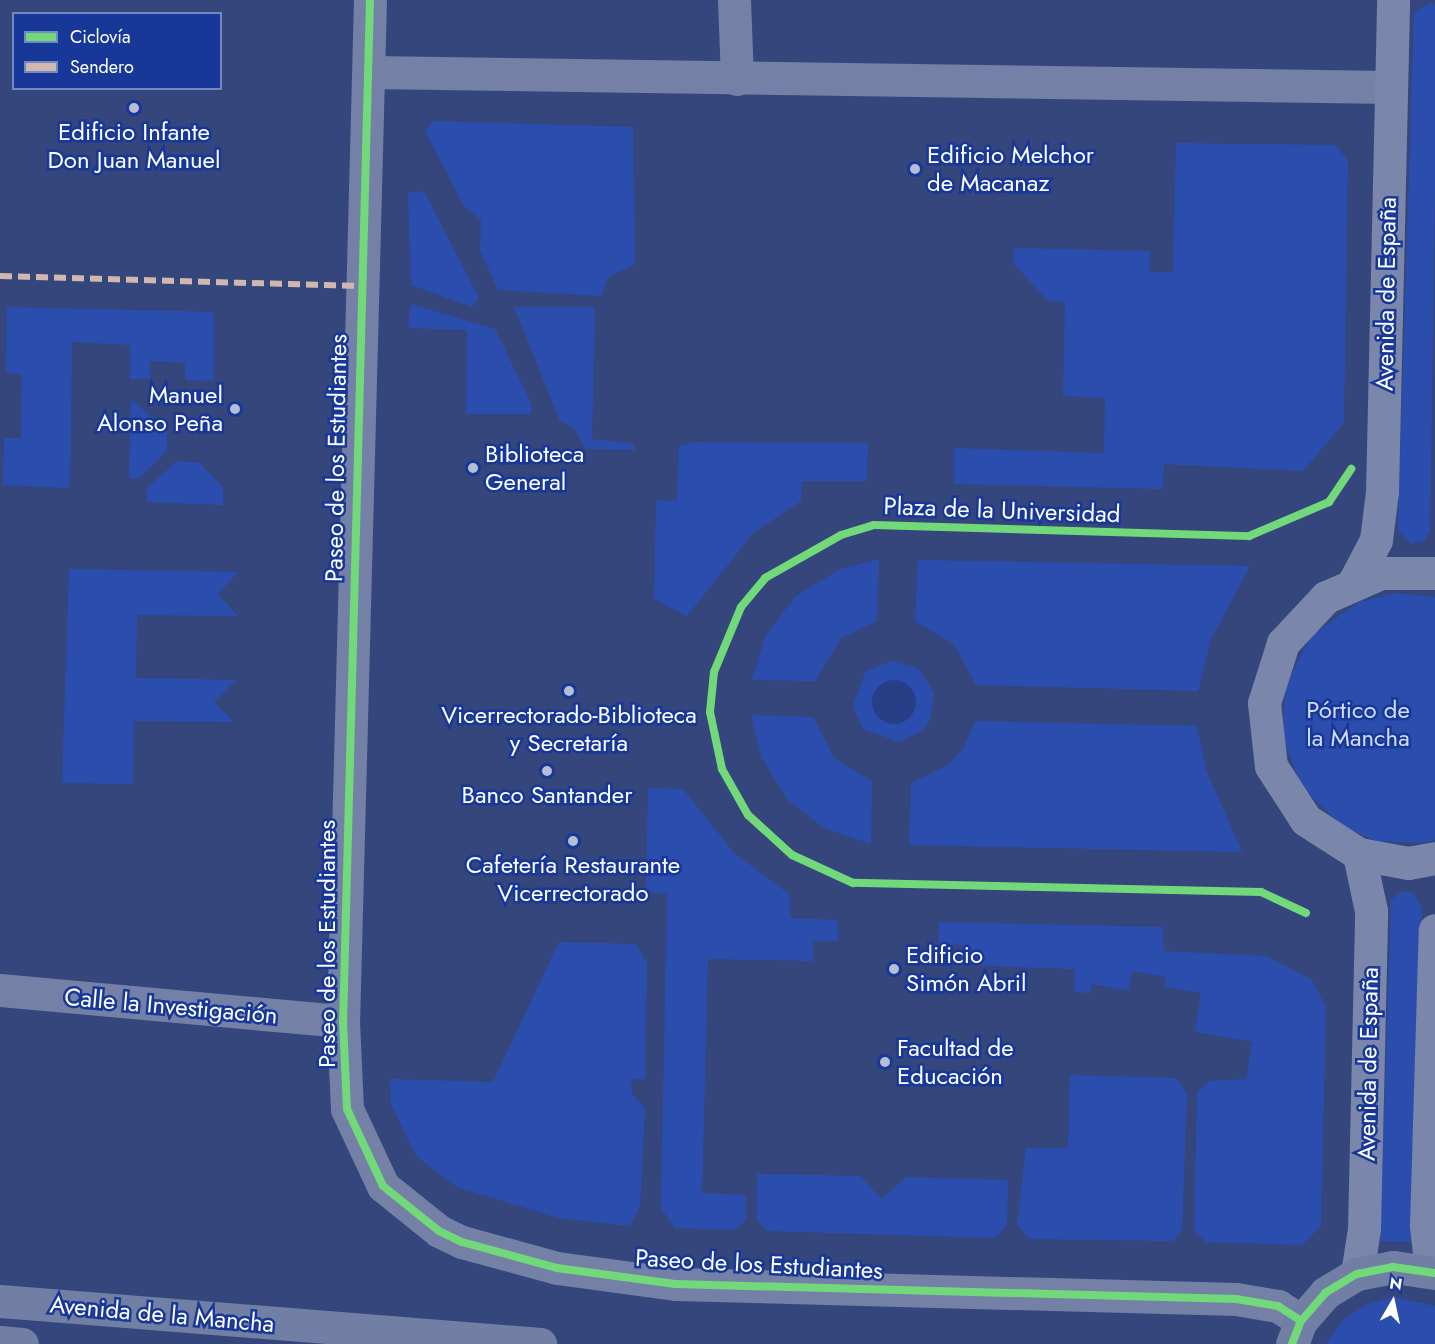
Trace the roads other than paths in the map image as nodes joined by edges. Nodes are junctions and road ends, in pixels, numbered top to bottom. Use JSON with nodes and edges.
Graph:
{"nodes":[{"id":1,"x":370,"y":0,"type":"edge"},
{"id":2,"x":734,"y":0,"type":"edge"},
{"id":3,"x":1393,"y":0,"type":"edge"},
{"id":4,"x":369,"y":72,"type":"junction"},
{"id":5,"x":737,"y":79,"type":"junction"},
{"id":6,"x":1390,"y":87,"type":"junction"},
{"id":7,"x":1435,"y":573,"type":"edge"},
{"id":8,"x":1354,"y":582,"type":"junction"},
{"id":9,"x":1359,"y":854,"type":"junction"},
{"id":10,"x":1435,"y":858,"type":"edge"},
{"id":11,"x":1435,"y":930,"type":"edge"},
{"id":12,"x":0,"y":990,"type":"edge"},
{"id":13,"x":343,"y":1021,"type":"junction"},
{"id":14,"x":1433,"y":1272,"type":"edge"},
{"id":15,"x":1357,"y":1274,"type":"junction"},
{"id":16,"x":0,"y":1301,"type":"edge"},
{"id":17,"x":1297,"y":1333,"type":"edge"},
{"id":18,"x":0,"y":1342,"type":"edge"},
{"id":19,"x":22,"y":1344,"type":"edge"},
{"id":20,"x":540,"y":1344,"type":"edge"}],
"edges":[{"from":1,"to":4,"type":"street","name":"Paseo de los Estudiantes"},
{"from":2,"to":5,"type":"street"},
{"from":3,"to":6,"type":"main road","name":"Avenida de España"},
{"from":4,"to":5,"type":"street"},
{"from":4,"to":13,"type":"street","name":"Paseo de los Estudiantes"},
{"from":5,"to":6,"type":"street"},
{"from":6,"to":8,"type":"main road","name":"Avenida de España"},
{"from":7,"to":8,"type":"main road"},
{"from":8,"to":9,"type":"main road"},
{"from":9,"to":10,"type":"main road"},
{"from":9,"to":15,"type":"main road","name":"Avenida de España"},
{"from":11,"to":14,"type":"main road"},
{"from":12,"to":13,"type":"street","name":"Calle la Investigación"},
{"from":13,"to":17,"type":"street","name":"Paseo de los Estudiantes"},
{"from":14,"to":15,"type":"main road"},
{"from":15,"to":17,"type":"main road"},
{"from":16,"to":20,"type":"main road","name":"Avenida de la Mancha"},
{"from":18,"to":19,"type":"main road"}]}
